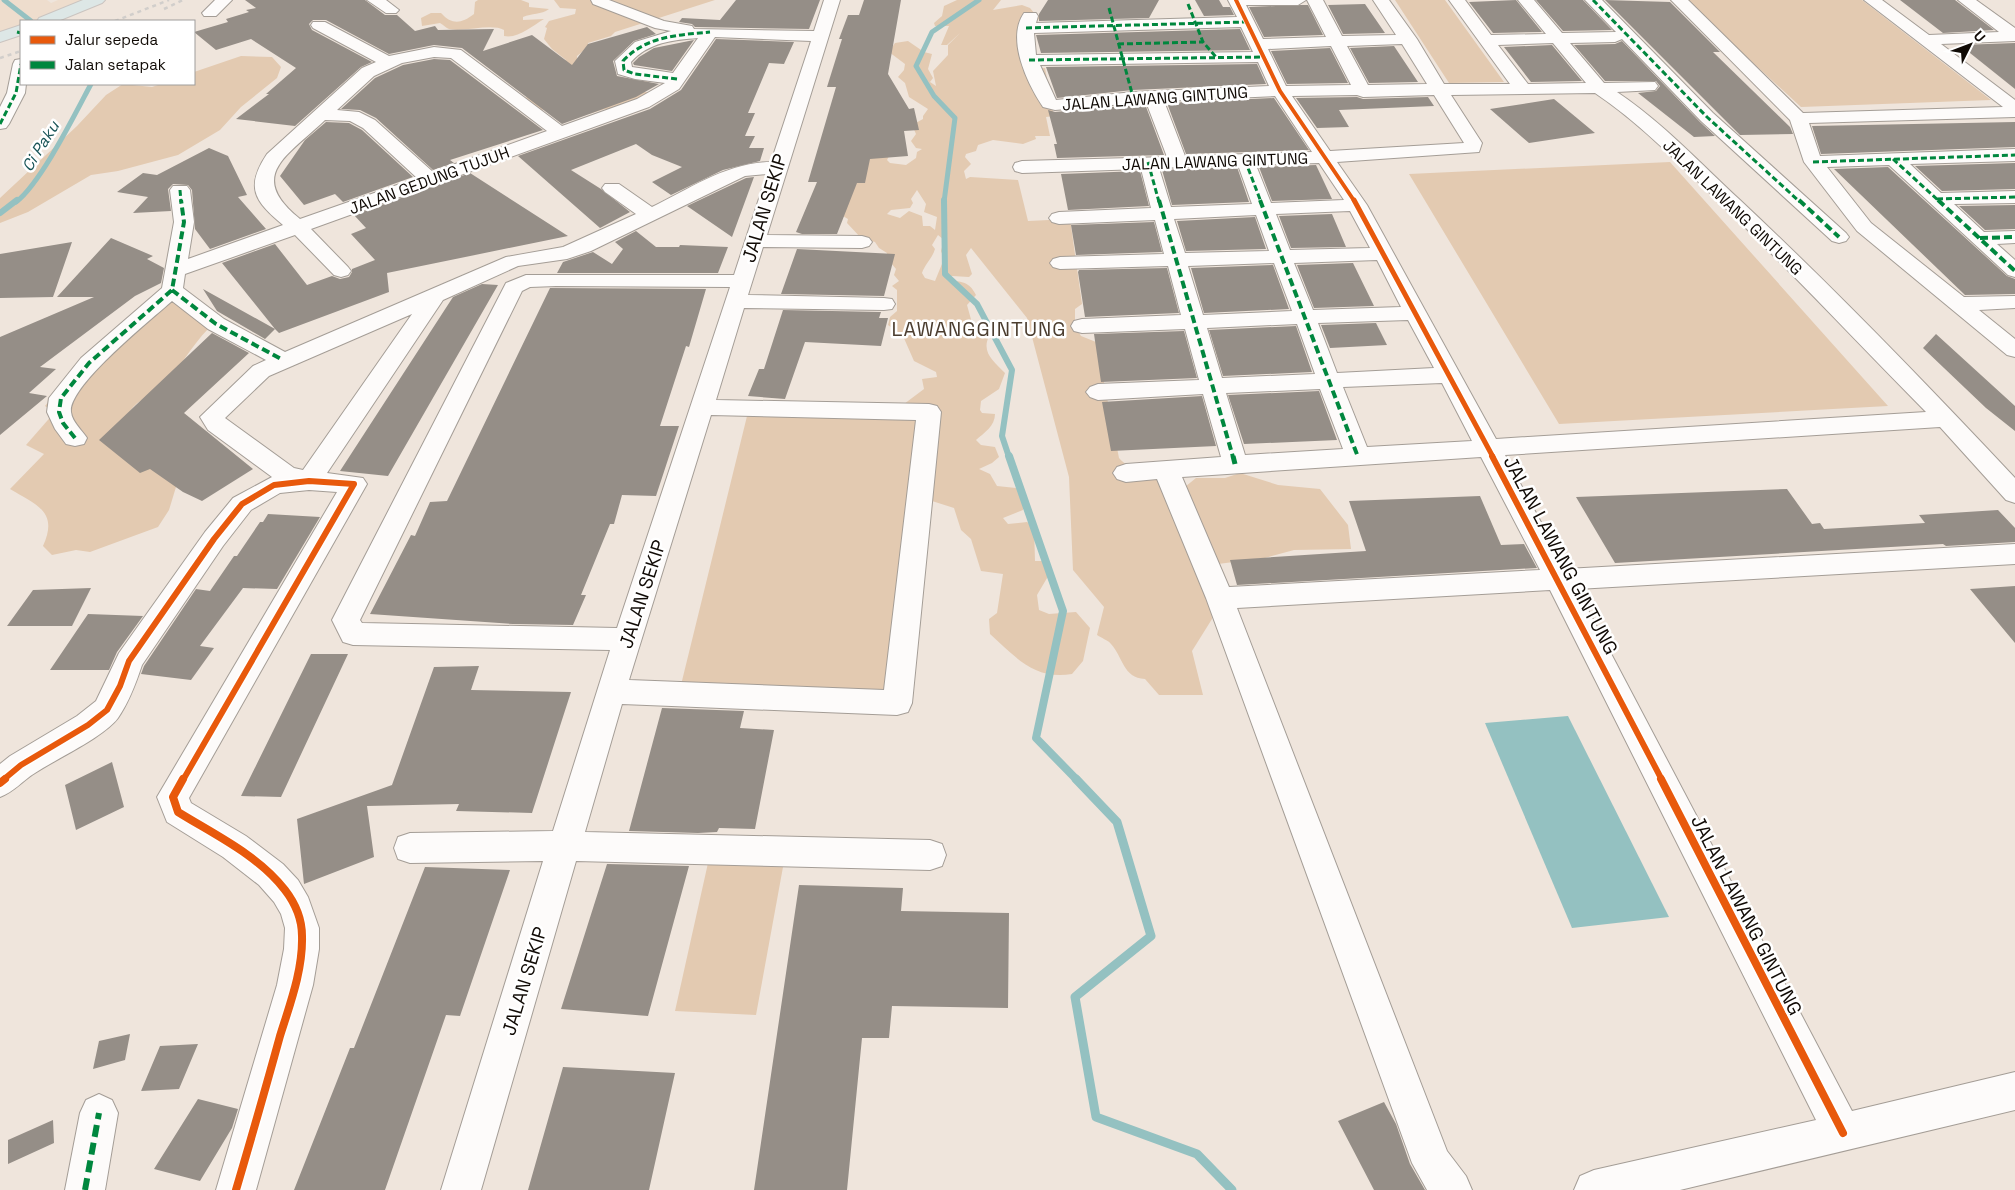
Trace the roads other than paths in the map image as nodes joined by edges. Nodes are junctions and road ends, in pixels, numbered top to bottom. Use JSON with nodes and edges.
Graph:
{"nodes":[{"id":1,"x":97,"y":0,"type":"edge"},
{"id":2,"x":224,"y":0,"type":"edge"},
{"id":3,"x":375,"y":0,"type":"edge"},
{"id":4,"x":832,"y":0,"type":"edge"},
{"id":5,"x":1236,"y":0,"type":"edge"},
{"id":6,"x":1298,"y":0,"type":"edge"},
{"id":7,"x":1314,"y":0,"type":"edge"},
{"id":8,"x":1381,"y":0,"type":"edge"},
{"id":9,"x":1457,"y":0,"type":"edge"},
{"id":10,"x":1526,"y":0,"type":"edge"},
{"id":11,"x":1593,"y":0,"type":"edge"},
{"id":12,"x":1679,"y":0,"type":"edge"},
{"id":13,"x":1872,"y":0,"type":"edge"},
{"id":14,"x":1966,"y":0,"type":"edge"},
{"id":15,"x":598,"y":1,"type":"edge"},
{"id":16,"x":1188,"y":4,"type":"dead end"},
{"id":17,"x":1109,"y":8,"type":"dead end"},
{"id":18,"x":391,"y":10,"type":"dead end"},
{"id":19,"x":210,"y":13,"type":"dead end"},
{"id":20,"x":47,"y":20,"type":"edge"},
{"id":21,"x":1245,"y":22,"type":"junction"},
{"id":22,"x":319,"y":25,"type":"dead end"},
{"id":23,"x":1115,"y":25,"type":"junction"},
{"id":24,"x":1195,"y":25,"type":"junction"},
{"id":25,"x":20,"y":32,"type":"edge"},
{"id":26,"x":710,"y":32,"type":"junction"},
{"id":27,"x":819,"y":36,"type":"junction"},
{"id":28,"x":2015,"y":36,"type":"edge"},
{"id":29,"x":0,"y":37,"type":"edge"},
{"id":30,"x":1557,"y":38,"type":"junction"},
{"id":31,"x":1615,"y":38,"type":"dead end"},
{"id":32,"x":1409,"y":39,"type":"junction"},
{"id":33,"x":1485,"y":40,"type":"junction"},
{"id":34,"x":1926,"y":40,"type":"junction"},
{"id":35,"x":1336,"y":41,"type":"junction"},
{"id":36,"x":1204,"y":42,"type":"junction"},
{"id":37,"x":1261,"y":50,"type":"junction"},
{"id":38,"x":1120,"y":51,"type":"junction"},
{"id":39,"x":1216,"y":57,"type":"junction"},
{"id":40,"x":1028,"y":60,"type":"junction"},
{"id":41,"x":387,"y":62,"type":"junction"},
{"id":42,"x":20,"y":64,"type":"edge"},
{"id":43,"x":677,"y":79,"type":"junction"},
{"id":44,"x":1649,"y":86,"type":"dead end"},
{"id":45,"x":1599,"y":88,"type":"junction"},
{"id":46,"x":1437,"y":89,"type":"junction"},
{"id":47,"x":1523,"y":89,"type":"junction"},
{"id":48,"x":1280,"y":91,"type":"junction"},
{"id":49,"x":1363,"y":92,"type":"junction"},
{"id":50,"x":1143,"y":96,"type":"junction"},
{"id":51,"x":2015,"y":110,"type":"edge"},
{"id":52,"x":322,"y":114,"type":"junction"},
{"id":53,"x":1798,"y":118,"type":"junction"},
{"id":54,"x":0,"y":124,"type":"edge"},
{"id":55,"x":560,"y":133,"type":"junction"},
{"id":56,"x":2014,"y":156,"type":"edge"},
{"id":57,"x":1323,"y":158,"type":"junction"},
{"id":58,"x":1893,"y":159,"type":"junction"},
{"id":59,"x":1245,"y":160,"type":"junction"},
{"id":60,"x":1178,"y":161,"type":"junction"},
{"id":61,"x":1148,"y":162,"type":"junction"},
{"id":62,"x":1813,"y":162,"type":"junction"},
{"id":63,"x":1022,"y":167,"type":"dead end"},
{"id":64,"x":777,"y":168,"type":"junction"},
{"id":65,"x":429,"y":179,"type":"junction"},
{"id":66,"x":612,"y":188,"type":"dead end"},
{"id":67,"x":180,"y":190,"type":"dead end"},
{"id":68,"x":2015,"y":197,"type":"edge"},
{"id":69,"x":1937,"y":199,"type":"junction"},
{"id":70,"x":1357,"y":205,"type":"junction"},
{"id":71,"x":1263,"y":209,"type":"junction"},
{"id":72,"x":1162,"y":213,"type":"junction"},
{"id":73,"x":652,"y":216,"type":"junction"},
{"id":74,"x":1059,"y":218,"type":"dead end"},
{"id":75,"x":298,"y":227,"type":"junction"},
{"id":76,"x":1838,"y":237,"type":"dead end"},
{"id":77,"x":2015,"y":237,"type":"edge"},
{"id":78,"x":1980,"y":238,"type":"junction"},
{"id":79,"x":754,"y":241,"type":"junction"},
{"id":80,"x":862,"y":242,"type":"dead end"},
{"id":81,"x":1382,"y":254,"type":"junction"},
{"id":82,"x":1282,"y":257,"type":"junction"},
{"id":83,"x":1176,"y":260,"type":"junction"},
{"id":84,"x":1060,"y":263,"type":"dead end"},
{"id":85,"x":341,"y":271,"type":"dead end"},
{"id":86,"x":2015,"y":271,"type":"edge"},
{"id":87,"x":174,"y":280,"type":"junction"},
{"id":88,"x":738,"y":291,"type":"junction"},
{"id":89,"x":435,"y":296,"type":"junction"},
{"id":90,"x":2015,"y":302,"type":"edge"},
{"id":91,"x":884,"y":304,"type":"dead end"},
{"id":92,"x":1956,"y":304,"type":"junction"},
{"id":93,"x":1414,"y":313,"type":"junction"},
{"id":94,"x":1304,"y":317,"type":"junction"},
{"id":95,"x":1194,"y":322,"type":"junction"},
{"id":96,"x":1082,"y":326,"type":"dead end"},
{"id":97,"x":2015,"y":350,"type":"edge"},
{"id":98,"x":283,"y":360,"type":"junction"},
{"id":99,"x":1448,"y":374,"type":"junction"},
{"id":100,"x":1329,"y":381,"type":"junction"},
{"id":101,"x":1213,"y":387,"type":"junction"},
{"id":102,"x":1098,"y":392,"type":"dead end"},
{"id":103,"x":702,"y":407,"type":"junction"},
{"id":104,"x":1946,"y":419,"type":"junction"},
{"id":105,"x":75,"y":438,"type":"dead end"},
{"id":106,"x":1489,"y":449,"type":"junction"},
{"id":107,"x":1358,"y":456,"type":"junction"},
{"id":108,"x":1235,"y":464,"type":"junction"},
{"id":109,"x":1166,"y":470,"type":"junction"},
{"id":110,"x":1126,"y":473,"type":"dead end"},
{"id":111,"x":309,"y":481,"type":"junction"},
{"id":112,"x":2015,"y":494,"type":"edge"},
{"id":113,"x":2015,"y":554,"type":"edge"},
{"id":114,"x":1558,"y":579,"type":"junction"},
{"id":115,"x":1220,"y":598,"type":"junction"},
{"id":116,"x":628,"y":639,"type":"junction"},
{"id":117,"x":611,"y":691,"type":"junction"},
{"id":118,"x":0,"y":783,"type":"edge"},
{"id":119,"x":566,"y":846,"type":"junction"},
{"id":120,"x":410,"y":848,"type":"dead end"},
{"id":121,"x":930,"y":855,"type":"dead end"},
{"id":122,"x":2015,"y":1091,"type":"edge"},
{"id":123,"x":99,"y":1113,"type":"dead end"},
{"id":124,"x":1843,"y":1134,"type":"junction"},
{"id":125,"x":85,"y":1190,"type":"edge"},
{"id":126,"x":236,"y":1190,"type":"edge"},
{"id":127,"x":461,"y":1190,"type":"edge"},
{"id":128,"x":1452,"y":1190,"type":"edge"},
{"id":129,"x":1594,"y":1190,"type":"edge"}],
"edges":[{"from":1,"to":20,"type":"main road"},
{"from":2,"to":19,"type":"street"},
{"from":3,"to":18,"type":"street"},
{"from":4,"to":27,"type":"street","name":"JALAN SEKIP"},
{"from":5,"to":6,"type":"street","name":"JALAN LAWANG GINTUNG"},
{"from":5,"to":21,"type":"street","name":"JALAN LAWANG GINTUNG"},
{"from":7,"to":35,"type":"street"},
{"from":8,"to":32,"type":"street","name":"JALAN LAWANG GINTUNG"},
{"from":9,"to":33,"type":"street"},
{"from":10,"to":30,"type":"street","name":"JALAN LAWANG GINTUNG"},
{"from":11,"to":76,"type":"street"},
{"from":12,"to":53,"type":"street"},
{"from":13,"to":34,"type":"street"},
{"from":14,"to":28,"type":"street"},
{"from":15,"to":26,"type":"street"},
{"from":16,"to":24,"type":"street"},
{"from":17,"to":23,"type":"street"},
{"from":21,"to":24,"type":"street","name":"JALAN LAWANG GINTUNG"},
{"from":21,"to":37,"type":"street","name":"JALAN LAWANG GINTUNG"},
{"from":22,"to":41,"type":"street"},
{"from":23,"to":24,"type":"street","name":"JALAN LAWANG GINTUNG"},
{"from":23,"to":38,"type":"street"},
{"from":23,"to":40,"type":"street","name":"JALAN LAWANG GINTUNG"},
{"from":24,"to":36,"type":"street"},
{"from":25,"to":29,"type":"main road"},
{"from":26,"to":27,"type":"street"},
{"from":26,"to":43,"type":"street","name":"JALAN GEDUNG TUJUH"},
{"from":26,"to":43,"type":"street"},
{"from":27,"to":64,"type":"street","name":"JALAN SEKIP"},
{"from":28,"to":34,"type":"street"},
{"from":30,"to":31,"type":"street"},
{"from":30,"to":33,"type":"street"},
{"from":30,"to":45,"type":"street","name":"JALAN LAWANG GINTUNG"},
{"from":32,"to":35,"type":"street","name":"JALAN LAWANG GINTUNG"},
{"from":32,"to":46,"type":"street","name":"JALAN LAWANG GINTUNG"},
{"from":33,"to":47,"type":"street"},
{"from":34,"to":51,"type":"street"},
{"from":35,"to":37,"type":"street","name":"JALAN LAWANG GINTUNG"},
{"from":35,"to":49,"type":"street"},
{"from":36,"to":38,"type":"street"},
{"from":36,"to":39,"type":"street"},
{"from":37,"to":39,"type":"street","name":"JALAN LAWANG GINTUNG"},
{"from":37,"to":48,"type":"street","name":"JALAN LAWANG GINTUNG"},
{"from":38,"to":39,"type":"street","name":"JALAN LAWANG GINTUNG"},
{"from":38,"to":40,"type":"street","name":"JALAN LAWANG GINTUNG"},
{"from":38,"to":50,"type":"street"},
{"from":40,"to":50,"type":"street","name":"JALAN LAWANG GINTUNG"},
{"from":41,"to":52,"type":"street"},
{"from":41,"to":55,"type":"street"},
{"from":42,"to":54,"type":"street"},
{"from":43,"to":55,"type":"street","name":"JALAN GEDUNG TUJUH"},
{"from":44,"to":45,"type":"street"},
{"from":45,"to":47,"type":"street","name":"JALAN LAWANG GINTUNG"},
{"from":45,"to":104,"type":"street","name":"JALAN LAWANG GINTUNG"},
{"from":46,"to":47,"type":"street","name":"JALAN LAWANG GINTUNG"},
{"from":46,"to":49,"type":"street","name":"JALAN LAWANG GINTUNG"},
{"from":46,"to":57,"type":"street","name":"JALAN LAWANG GINTUNG"},
{"from":48,"to":49,"type":"street","name":"JALAN LAWANG GINTUNG"},
{"from":48,"to":50,"type":"street","name":"JALAN LAWANG GINTUNG"},
{"from":48,"to":57,"type":"street","name":"JALAN LAWANG GINTUNG"},
{"from":50,"to":60,"type":"street"},
{"from":51,"to":53,"type":"street"},
{"from":52,"to":65,"type":"street"},
{"from":52,"to":75,"type":"street"},
{"from":53,"to":62,"type":"street"},
{"from":55,"to":65,"type":"street","name":"JALAN GEDUNG TUJUH"},
{"from":56,"to":58,"type":"street"},
{"from":57,"to":59,"type":"street","name":"JALAN LAWANG GINTUNG"},
{"from":57,"to":70,"type":"street","name":"JALAN LAWANG GINTUNG"},
{"from":58,"to":62,"type":"street"},
{"from":58,"to":69,"type":"street"},
{"from":59,"to":60,"type":"street","name":"JALAN LAWANG GINTUNG"},
{"from":59,"to":71,"type":"street","name":"JALAN LAWANG GINTUNG"},
{"from":60,"to":61,"type":"street","name":"JALAN LAWANG GINTUNG"},
{"from":61,"to":63,"type":"street","name":"JALAN LAWANG GINTUNG"},
{"from":61,"to":72,"type":"street","name":"JALAN LAWANG GINTUNG"},
{"from":62,"to":92,"type":"street"},
{"from":64,"to":73,"type":"street"},
{"from":64,"to":79,"type":"street","name":"JALAN SEKIP"},
{"from":65,"to":75,"type":"street","name":"JALAN GEDUNG TUJUH"},
{"from":66,"to":73,"type":"street"},
{"from":67,"to":87,"type":"street"},
{"from":68,"to":69,"type":"street"},
{"from":69,"to":78,"type":"street"},
{"from":70,"to":71,"type":"street"},
{"from":70,"to":81,"type":"street","name":"JALAN LAWANG GINTUNG"},
{"from":71,"to":72,"type":"street"},
{"from":71,"to":82,"type":"street","name":"JALAN LAWANG GINTUNG"},
{"from":72,"to":74,"type":"street"},
{"from":72,"to":83,"type":"street","name":"JALAN LAWANG GINTUNG"},
{"from":73,"to":89,"type":"street"},
{"from":75,"to":85,"type":"street"},
{"from":75,"to":87,"type":"street","name":"JALAN GEDUNG TUJUH"},
{"from":77,"to":78,"type":"street"},
{"from":78,"to":86,"type":"street"},
{"from":79,"to":80,"type":"street"},
{"from":79,"to":88,"type":"street","name":"JALAN SEKIP"},
{"from":81,"to":82,"type":"street"},
{"from":81,"to":93,"type":"street","name":"JALAN LAWANG GINTUNG"},
{"from":82,"to":83,"type":"street"},
{"from":82,"to":94,"type":"street","name":"JALAN LAWANG GINTUNG"},
{"from":83,"to":84,"type":"street"},
{"from":83,"to":95,"type":"street","name":"JALAN LAWANG GINTUNG"},
{"from":87,"to":98,"type":"street"},
{"from":87,"to":105,"type":"street"},
{"from":88,"to":91,"type":"street"},
{"from":88,"to":103,"type":"street","name":"JALAN SEKIP"},
{"from":88,"to":116,"type":"street"},
{"from":89,"to":98,"type":"street"},
{"from":89,"to":111,"type":"street"},
{"from":90,"to":92,"type":"street"},
{"from":92,"to":97,"type":"street"},
{"from":93,"to":94,"type":"street"},
{"from":93,"to":99,"type":"street","name":"JALAN LAWANG GINTUNG"},
{"from":94,"to":95,"type":"street"},
{"from":94,"to":100,"type":"street","name":"JALAN LAWANG GINTUNG"},
{"from":95,"to":96,"type":"street"},
{"from":95,"to":101,"type":"street","name":"JALAN LAWANG GINTUNG"},
{"from":98,"to":111,"type":"street"},
{"from":99,"to":100,"type":"street"},
{"from":99,"to":106,"type":"street","name":"JALAN LAWANG GINTUNG"},
{"from":100,"to":101,"type":"street"},
{"from":100,"to":107,"type":"street","name":"JALAN LAWANG GINTUNG"},
{"from":101,"to":102,"type":"street"},
{"from":101,"to":108,"type":"street","name":"JALAN LAWANG GINTUNG"},
{"from":103,"to":116,"type":"street","name":"JALAN SEKIP"},
{"from":103,"to":117,"type":"street"},
{"from":104,"to":106,"type":"street","name":"JALAN LAWANG GINTUNG"},
{"from":104,"to":112,"type":"street","name":"JALAN LAWANG GINTUNG"},
{"from":106,"to":107,"type":"street","name":"JALAN LAWANG GINTUNG"},
{"from":106,"to":114,"type":"street","name":"JALAN LAWANG GINTUNG"},
{"from":107,"to":108,"type":"street","name":"JALAN LAWANG GINTUNG"},
{"from":108,"to":109,"type":"street","name":"JALAN LAWANG GINTUNG"},
{"from":109,"to":110,"type":"street","name":"JALAN LAWANG GINTUNG"},
{"from":109,"to":115,"type":"street"},
{"from":111,"to":118,"type":"street"},
{"from":111,"to":126,"type":"street"},
{"from":113,"to":114,"type":"street","name":"JALAN LAWANG GINTUNG"},
{"from":114,"to":115,"type":"street","name":"JALAN LAWANG GINTUNG"},
{"from":114,"to":124,"type":"street","name":"JALAN LAWANG GINTUNG"},
{"from":115,"to":128,"type":"street"},
{"from":116,"to":117,"type":"street","name":"JALAN SEKIP"},
{"from":117,"to":119,"type":"street","name":"JALAN SEKIP"},
{"from":119,"to":120,"type":"street"},
{"from":119,"to":121,"type":"street"},
{"from":119,"to":127,"type":"street","name":"JALAN SEKIP"},
{"from":122,"to":124,"type":"street"},
{"from":123,"to":125,"type":"street"},
{"from":124,"to":129,"type":"street"}]}
